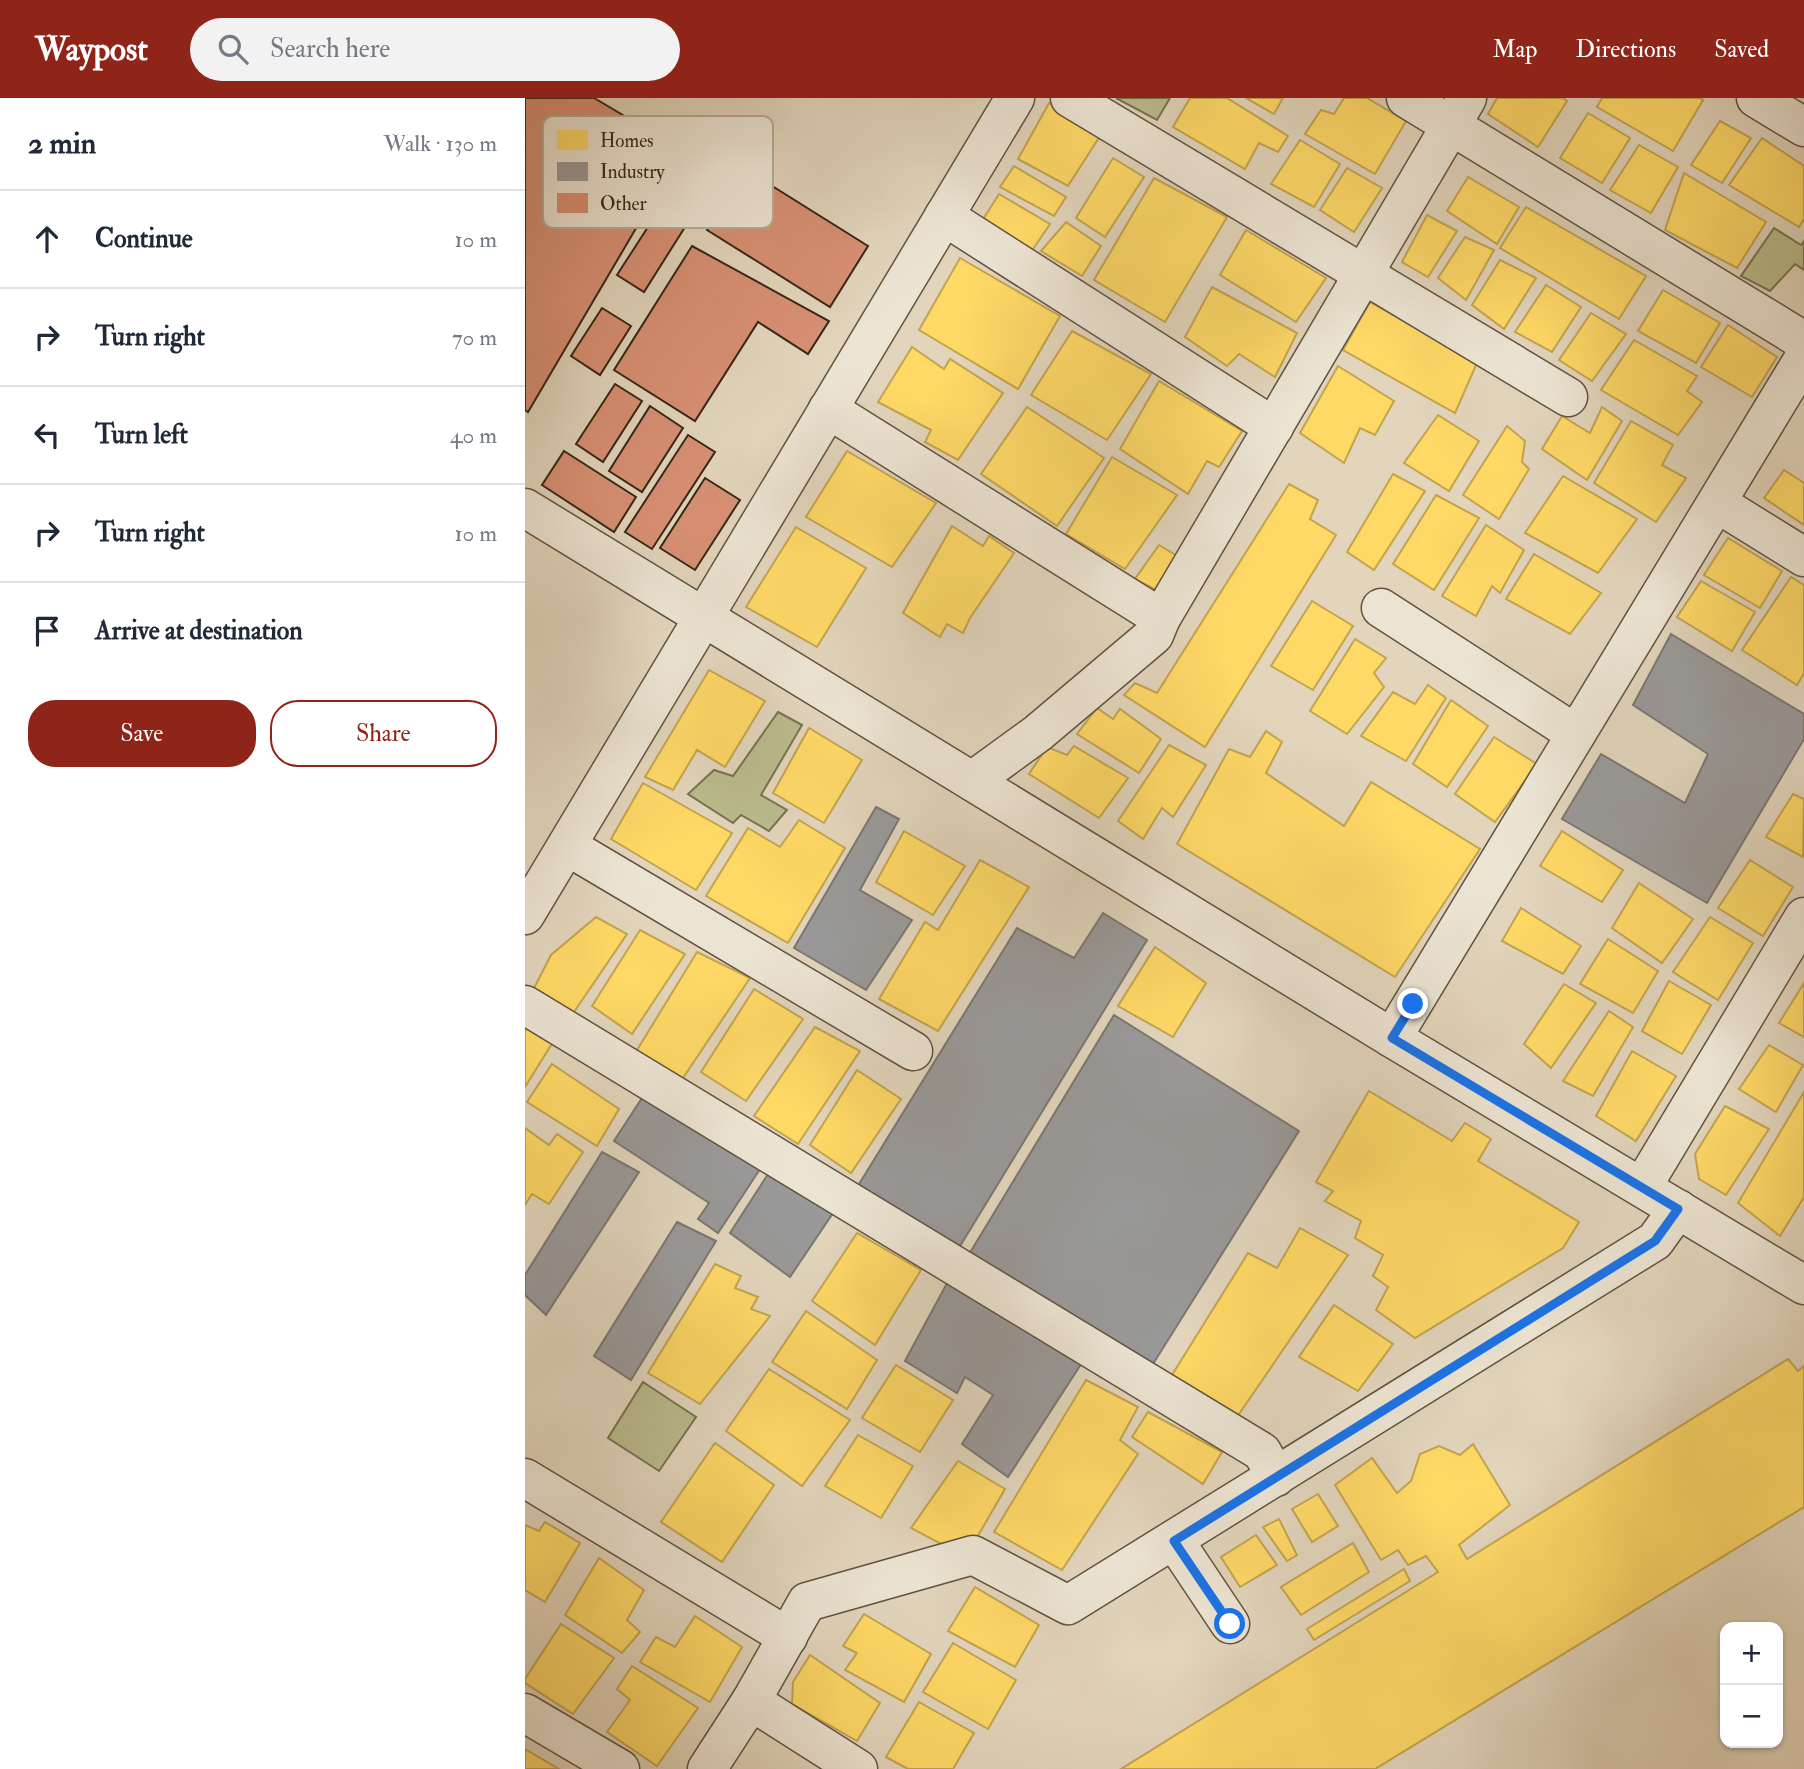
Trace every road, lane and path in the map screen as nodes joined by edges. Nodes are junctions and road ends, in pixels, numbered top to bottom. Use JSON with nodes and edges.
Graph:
{"nodes":[{"id":1,"x":1015,"y":98,"type":"edge"},
{"id":2,"x":1070,"y":98,"type":"edge"},
{"id":3,"x":1406,"y":98,"type":"edge"},
{"id":4,"x":1756,"y":98,"type":"edge"},
{"id":5,"x":1459,"y":112,"type":"edge"},
{"id":6,"x":1804,"y":127,"type":"edge"},
{"id":7,"x":944,"y":216,"type":"junction"},
{"id":8,"x":1363,"y":274,"type":"junction"},
{"id":9,"x":1804,"y":341,"type":"edge"},
{"id":10,"x":1804,"y":358,"type":"edge"},
{"id":11,"x":1568,"y":397,"type":"dead end"},
{"id":12,"x":828,"y":409,"type":"junction"},
{"id":13,"x":1274,"y":427,"type":"junction"},
{"id":14,"x":1717,"y":503,"type":"junction"},
{"id":15,"x":525,"y":508,"type":"edge"},
{"id":16,"x":1804,"y":557,"type":"edge"},
{"id":17,"x":1381,"y":608,"type":"dead end"},
{"id":18,"x":704,"y":617,"type":"junction"},
{"id":19,"x":1161,"y":618,"type":"junction"},
{"id":20,"x":1576,"y":734,"type":"junction"},
{"id":21,"x":972,"y":781,"type":"junction"},
{"id":22,"x":566,"y":846,"type":"junction"},
{"id":23,"x":525,"y":915,"type":"edge"},
{"id":24,"x":1804,"y":917,"type":"edge"},
{"id":25,"x":525,"y":1005,"type":"edge"},
{"id":26,"x":1392,"y":1038,"type":"junction"},
{"id":27,"x":913,"y":1051,"type":"dead end"},
{"id":28,"x":1642,"y":1187,"type":"junction"},
{"id":29,"x":1678,"y":1209,"type":"junction"},
{"id":30,"x":1804,"y":1285,"type":"edge"},
{"id":31,"x":1276,"y":1477,"type":"junction"},
{"id":32,"x":525,"y":1478,"type":"edge"},
{"id":33,"x":1174,"y":1541,"type":"junction"},
{"id":34,"x":1230,"y":1624,"type":"dead end"},
{"id":35,"x":788,"y":1637,"type":"junction"},
{"id":36,"x":751,"y":1701,"type":"junction"},
{"id":37,"x":525,"y":1713,"type":"edge"},
{"id":38,"x":620,"y":1769,"type":"edge"},
{"id":39,"x":707,"y":1769,"type":"edge"},
{"id":40,"x":858,"y":1769,"type":"edge"}],
"edges":[{"from":1,"to":7,"type":"street"},
{"from":2,"to":8,"type":"street"},
{"from":3,"to":5,"type":"street"},
{"from":4,"to":6,"type":"street"},
{"from":5,"to":8,"type":"street"},
{"from":5,"to":9,"type":"street"},
{"from":7,"to":12,"type":"street"},
{"from":7,"to":13,"type":"street"},
{"from":8,"to":11,"type":"street"},
{"from":8,"to":13,"type":"street"},
{"from":10,"to":14,"type":"street"},
{"from":12,"to":18,"type":"street"},
{"from":12,"to":19,"type":"street"},
{"from":13,"to":19,"type":"street"},
{"from":14,"to":16,"type":"street"},
{"from":14,"to":20,"type":"street"},
{"from":15,"to":18,"type":"street"},
{"from":17,"to":20,"type":"street"},
{"from":18,"to":21,"type":"street"},
{"from":18,"to":22,"type":"street"},
{"from":19,"to":21,"type":"street"},
{"from":20,"to":26,"type":"street"},
{"from":21,"to":26,"type":"street"},
{"from":22,"to":23,"type":"street"},
{"from":22,"to":27,"type":"street"},
{"from":24,"to":28,"type":"street"},
{"from":25,"to":31,"type":"street"},
{"from":26,"to":28,"type":"street"},
{"from":28,"to":29,"type":"street"},
{"from":29,"to":30,"type":"street"},
{"from":29,"to":31,"type":"street"},
{"from":31,"to":33,"type":"street"},
{"from":32,"to":35,"type":"street"},
{"from":33,"to":34,"type":"street"},
{"from":33,"to":35,"type":"street"},
{"from":35,"to":36,"type":"street"},
{"from":36,"to":39,"type":"street"},
{"from":36,"to":40,"type":"street"},
{"from":37,"to":38,"type":"street"}]}
